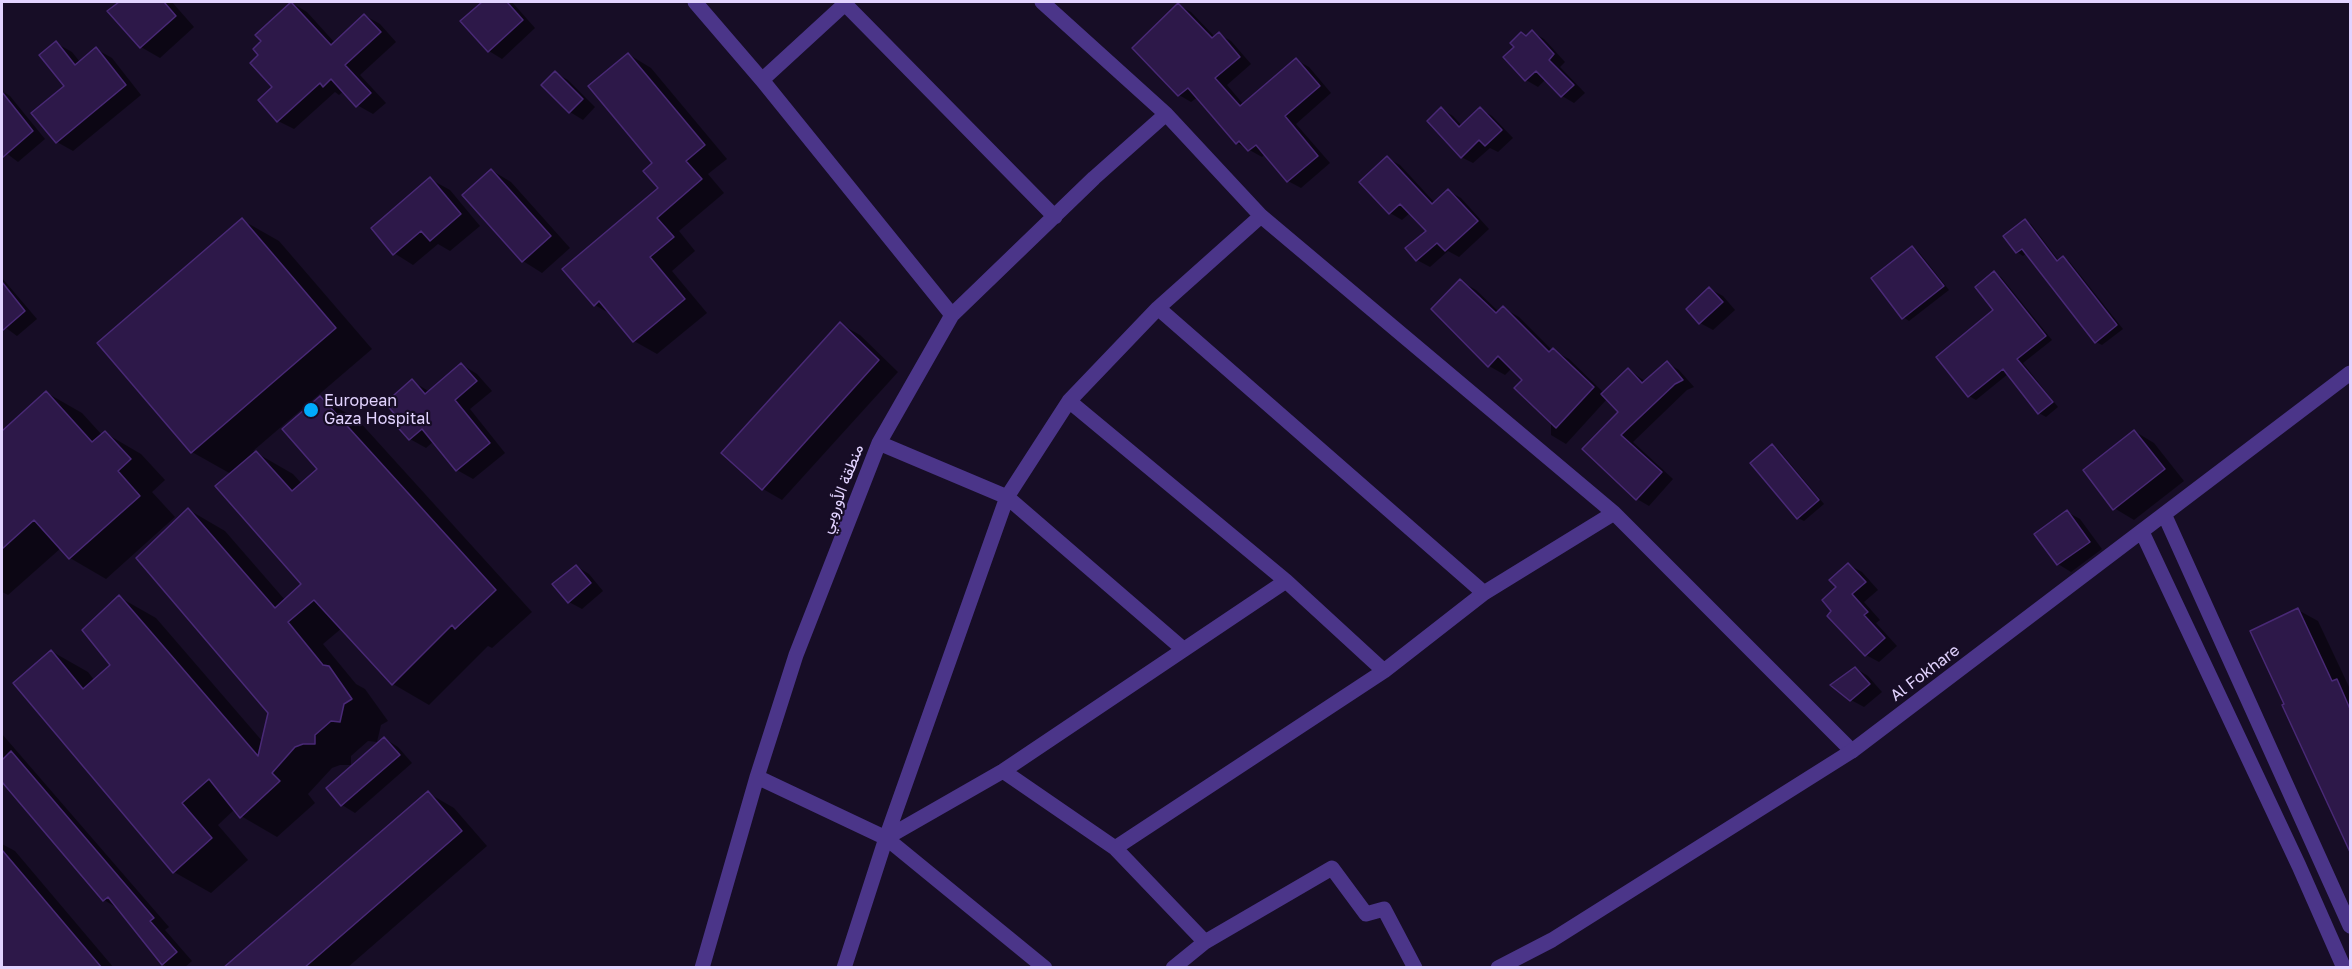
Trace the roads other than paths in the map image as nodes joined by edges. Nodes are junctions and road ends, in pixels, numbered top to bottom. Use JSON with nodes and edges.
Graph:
{"nodes":[{"id":1,"x":695,"y":2,"type":"edge"},
{"id":2,"x":1042,"y":2,"type":"edge"},
{"id":3,"x":846,"y":3,"type":"edge"},
{"id":4,"x":762,"y":80,"type":"junction"},
{"id":5,"x":1166,"y":114,"type":"junction"},
{"id":6,"x":1261,"y":216,"type":"junction"},
{"id":7,"x":1055,"y":217,"type":"junction"},
{"id":8,"x":1158,"y":308,"type":"junction"},
{"id":9,"x":952,"y":315,"type":"junction"},
{"id":10,"x":2350,"y":374,"type":"edge"},
{"id":11,"x":1070,"y":401,"type":"junction"},
{"id":12,"x":879,"y":443,"type":"junction"},
{"id":13,"x":1006,"y":497,"type":"junction"},
{"id":14,"x":1614,"y":513,"type":"junction"},
{"id":15,"x":2165,"y":516,"type":"junction"},
{"id":16,"x":2142,"y":532,"type":"junction"},
{"id":17,"x":1286,"y":580,"type":"junction"},
{"id":18,"x":1484,"y":593,"type":"junction"},
{"id":19,"x":1183,"y":649,"type":"junction"},
{"id":20,"x":1384,"y":671,"type":"junction"},
{"id":21,"x":1852,"y":751,"type":"junction"},
{"id":22,"x":1003,"y":771,"type":"junction"},
{"id":23,"x":757,"y":777,"type":"junction"},
{"id":24,"x":886,"y":838,"type":"junction"},
{"id":25,"x":1115,"y":848,"type":"junction"},
{"id":26,"x":2349,"y":919,"type":"edge"},
{"id":27,"x":2326,"y":926,"type":"junction"},
{"id":28,"x":1205,"y":942,"type":"junction"},
{"id":29,"x":848,"y":965,"type":"edge"},
{"id":30,"x":702,"y":968,"type":"edge"},
{"id":31,"x":1045,"y":968,"type":"edge"},
{"id":32,"x":1173,"y":968,"type":"edge"},
{"id":33,"x":1415,"y":968,"type":"edge"},
{"id":34,"x":1498,"y":968,"type":"edge"},
{"id":35,"x":2344,"y":968,"type":"edge"}],
"edges":[{"from":1,"to":4,"type":"street"},
{"from":2,"to":5,"type":"street"},
{"from":3,"to":4,"type":"street"},
{"from":3,"to":7,"type":"street"},
{"from":4,"to":9,"type":"street"},
{"from":5,"to":6,"type":"street"},
{"from":5,"to":7,"type":"street","name":"منطقة الأوروبي"},
{"from":6,"to":8,"type":"street"},
{"from":6,"to":14,"type":"street"},
{"from":7,"to":9,"type":"street","name":"منطقة الأوروبي"},
{"from":8,"to":11,"type":"street"},
{"from":8,"to":18,"type":"street"},
{"from":9,"to":12,"type":"street","name":"منطقة الأوروبي"},
{"from":10,"to":15,"type":"street","name":"Al Fokhare"},
{"from":11,"to":13,"type":"street"},
{"from":11,"to":17,"type":"street"},
{"from":12,"to":13,"type":"street"},
{"from":12,"to":23,"type":"street","name":"منطقة الأوروبي"},
{"from":13,"to":19,"type":"street"},
{"from":13,"to":24,"type":"street"},
{"from":14,"to":18,"type":"street"},
{"from":14,"to":21,"type":"street"},
{"from":15,"to":16,"type":"street","name":"Al Fokhare"},
{"from":15,"to":26,"type":"street"},
{"from":16,"to":21,"type":"street","name":"Al Fokhare"},
{"from":16,"to":27,"type":"street"},
{"from":17,"to":19,"type":"street"},
{"from":17,"to":20,"type":"street"},
{"from":18,"to":20,"type":"street"},
{"from":19,"to":22,"type":"street"},
{"from":20,"to":25,"type":"street"},
{"from":21,"to":34,"type":"street","name":"Al Fokhare"},
{"from":22,"to":24,"type":"street"},
{"from":22,"to":25,"type":"street"},
{"from":23,"to":24,"type":"street"},
{"from":23,"to":30,"type":"street","name":"منطقة الأوروبي"},
{"from":24,"to":29,"type":"street"},
{"from":24,"to":31,"type":"street"},
{"from":25,"to":28,"type":"street"},
{"from":26,"to":27,"type":"street"},
{"from":27,"to":35,"type":"street"},
{"from":28,"to":32,"type":"street"},
{"from":28,"to":33,"type":"street"}]}
